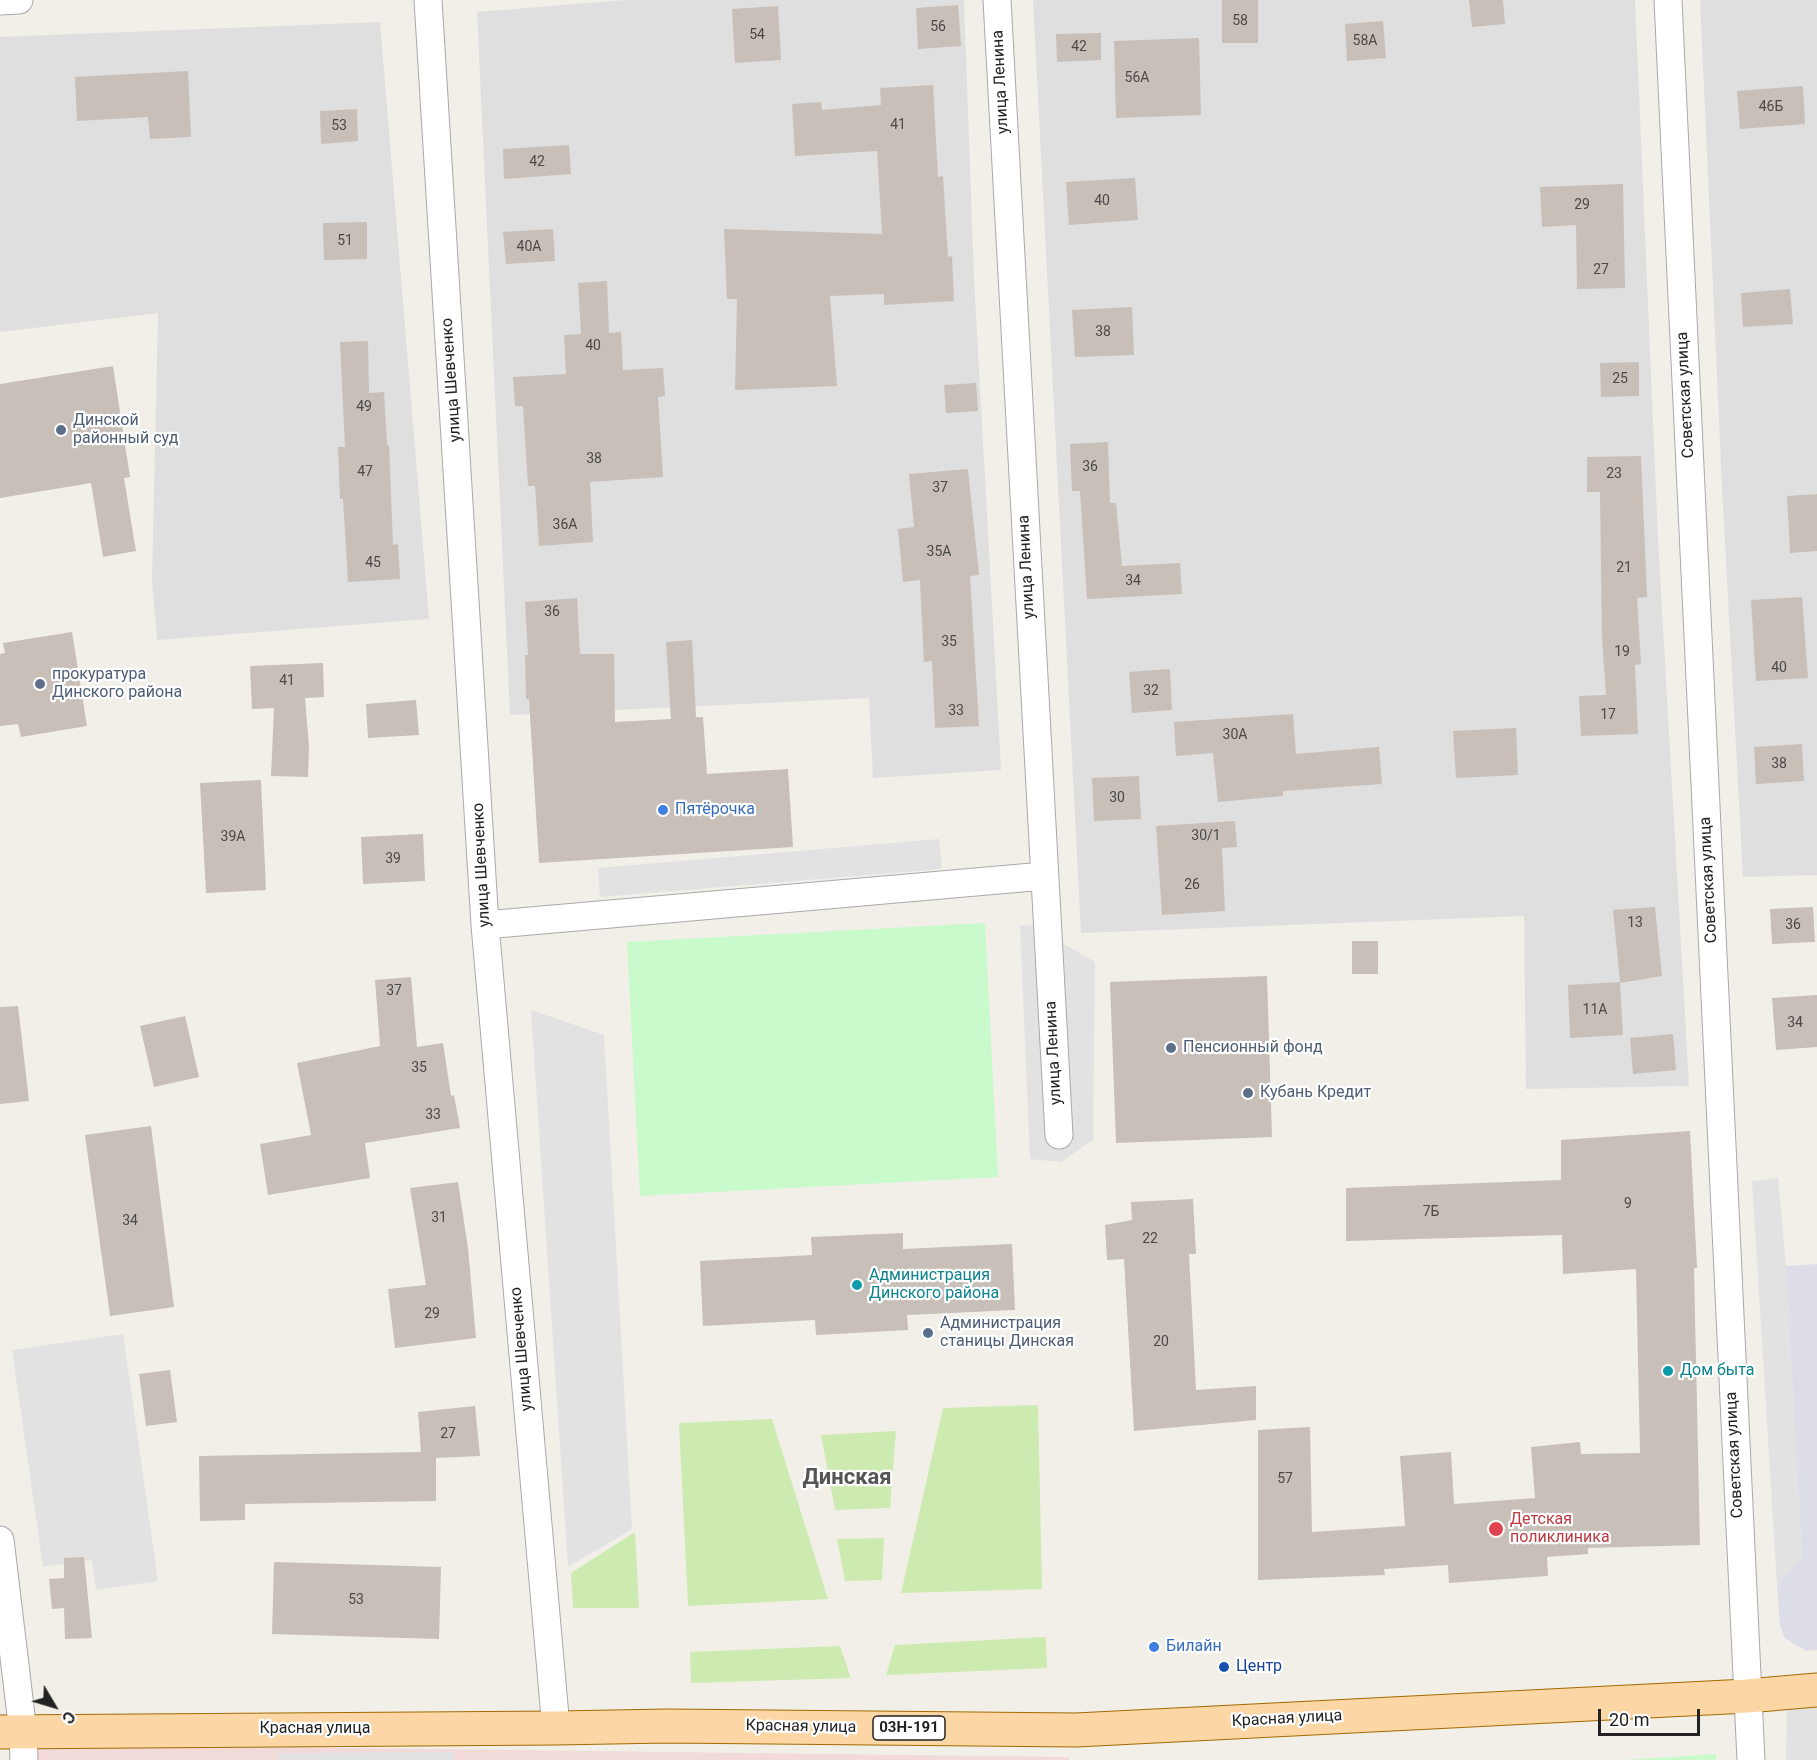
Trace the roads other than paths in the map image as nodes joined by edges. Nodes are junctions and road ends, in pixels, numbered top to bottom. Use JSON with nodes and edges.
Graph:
{"nodes":[{"id":1,"x":19,"y":0,"type":"edge"},
{"id":2,"x":428,"y":0,"type":"edge"},
{"id":3,"x":997,"y":0,"type":"edge"},
{"id":4,"x":1668,"y":0,"type":"edge"},
{"id":5,"x":0,"y":1,"type":"edge"},
{"id":6,"x":1044,"y":876,"type":"junction"},
{"id":7,"x":485,"y":925,"type":"junction"},
{"id":8,"x":1059,"y":1135,"type":"dead end"},
{"id":9,"x":0,"y":1540,"type":"edge"},
{"id":10,"x":1817,"y":1690,"type":"edge"},
{"id":11,"x":1747,"y":1696,"type":"junction"},
{"id":12,"x":556,"y":1728,"type":"junction"},
{"id":13,"x":16,"y":1741,"type":"edge"},
{"id":14,"x":1751,"y":1760,"type":"edge"}],
"edges":[{"from":1,"to":5,"type":"street"},
{"from":2,"to":7,"type":"street","name":"улица Шевченко"},
{"from":3,"to":6,"type":"street","name":"улица Ленина"},
{"from":4,"to":11,"type":"street","name":"Советская улица"},
{"from":6,"to":7,"type":"street"},
{"from":6,"to":8,"type":"street","name":"улица Ленина"},
{"from":7,"to":12,"type":"street","name":"улица Шевченко"},
{"from":9,"to":13,"type":"street"},
{"from":10,"to":11,"type":"main road","name":"Красная улица","number":"03Н-191"},
{"from":11,"to":12,"type":"main road","name":"Красная улица","number":"03Н-191"},
{"from":11,"to":14,"type":"street","name":"Советская улица"},
{"from":12,"to":13,"type":"main road","name":"Красная улица","number":"03Н-191"}]}
